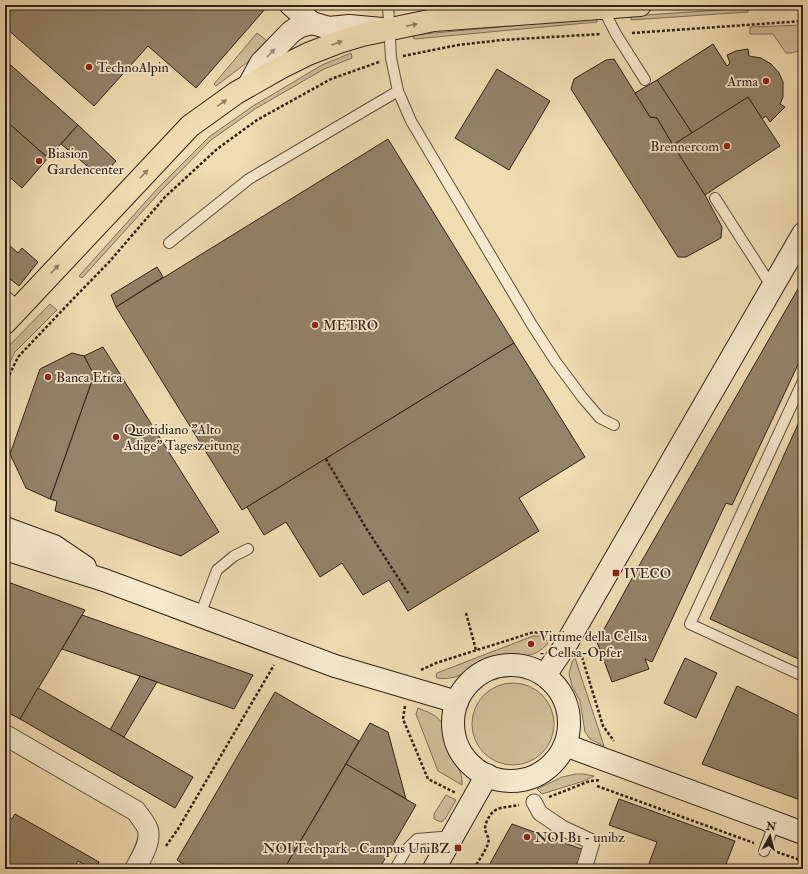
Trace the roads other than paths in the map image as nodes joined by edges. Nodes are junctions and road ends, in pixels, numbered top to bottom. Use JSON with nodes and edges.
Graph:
{"nodes":[{"id":1,"x":291,"y":5,"type":"edge"},
{"id":2,"x":388,"y":5,"type":"edge"},
{"id":3,"x":640,"y":5,"type":"edge"},
{"id":4,"x":602,"y":7,"type":"junction"},
{"id":5,"x":312,"y":23,"type":"junction"},
{"id":6,"x":388,"y":30,"type":"junction"},
{"id":7,"x":645,"y":80,"type":"dead end"},
{"id":8,"x":249,"y":85,"type":"junction"},
{"id":9,"x":398,"y":91,"type":"junction"},
{"id":10,"x":715,"y":198,"type":"dead end"},
{"id":11,"x":803,"y":234,"type":"edge"},
{"id":12,"x":169,"y":243,"type":"dead end"},
{"id":13,"x":772,"y":287,"type":"junction"},
{"id":14,"x":10,"y":308,"type":"edge"},
{"id":15,"x":803,"y":381,"type":"edge"},
{"id":16,"x":614,"y":425,"type":"dead end"},
{"id":17,"x":5,"y":528,"type":"edge"},
{"id":18,"x":5,"y":538,"type":"edge"},
{"id":19,"x":5,"y":549,"type":"edge"},
{"id":20,"x":248,"y":549,"type":"dead end"},
{"id":21,"x":104,"y":580,"type":"junction"},
{"id":22,"x":200,"y":615,"type":"junction"},
{"id":23,"x":545,"y":676,"type":"junction"},
{"id":24,"x":803,"y":676,"type":"edge"},
{"id":25,"x":457,"y":702,"type":"junction"},
{"id":26,"x":5,"y":735,"type":"edge"},
{"id":27,"x":565,"y":745,"type":"junction"},
{"id":28,"x":487,"y":775,"type":"junction"},
{"id":29,"x":534,"y":802,"type":"dead end"},
{"id":30,"x":775,"y":822,"type":"junction"},
{"id":31,"x":803,"y":832,"type":"edge"},
{"id":32,"x":453,"y":836,"type":"junction"},
{"id":33,"x":765,"y":849,"type":"road end"},
{"id":34,"x":139,"y":863,"type":"edge"},
{"id":35,"x":439,"y":865,"type":"edge"},
{"id":36,"x":395,"y":869,"type":"edge"},
{"id":37,"x":584,"y":869,"type":"edge"}],
"edges":[{"from":1,"to":5,"type":"main road"},
{"from":2,"to":6,"type":"lane"},
{"from":3,"to":4,"type":"main road"},
{"from":6,"to":4,"type":"main road","one_way":true},
{"from":4,"to":7,"type":"lane"},
{"from":5,"to":6,"type":"main road"},
{"from":8,"to":5,"type":"main road","one_way":true},
{"from":8,"to":6,"type":"main road","one_way":true},
{"from":6,"to":9,"type":"lane"},
{"from":14,"to":8,"type":"main road","one_way":true},
{"from":9,"to":12,"type":"lane"},
{"from":9,"to":16,"type":"lane"},
{"from":10,"to":13,"type":"lane"},
{"from":11,"to":13,"type":"main road"},
{"from":13,"to":23,"type":"main road"},
{"from":15,"to":24,"type":"lane"},
{"from":17,"to":21,"type":"main road"},
{"from":18,"to":21,"type":"main road"},
{"from":19,"to":21,"type":"main road"},
{"from":20,"to":22,"type":"lane"},
{"from":21,"to":22,"type":"main road"},
{"from":22,"to":25,"type":"main road"},
{"from":23,"to":25,"type":"main road"},
{"from":23,"to":27,"type":"main road"},
{"from":25,"to":28,"type":"main road"},
{"from":26,"to":34,"type":"street"},
{"from":27,"to":28,"type":"main road"},
{"from":27,"to":30,"type":"main road"},
{"from":28,"to":32,"type":"main road"},
{"from":29,"to":37,"type":"street"},
{"from":30,"to":31,"type":"main road"},
{"from":30,"to":33,"type":"lane"},
{"from":32,"to":35,"type":"main road"},
{"from":32,"to":36,"type":"lane"}]}
